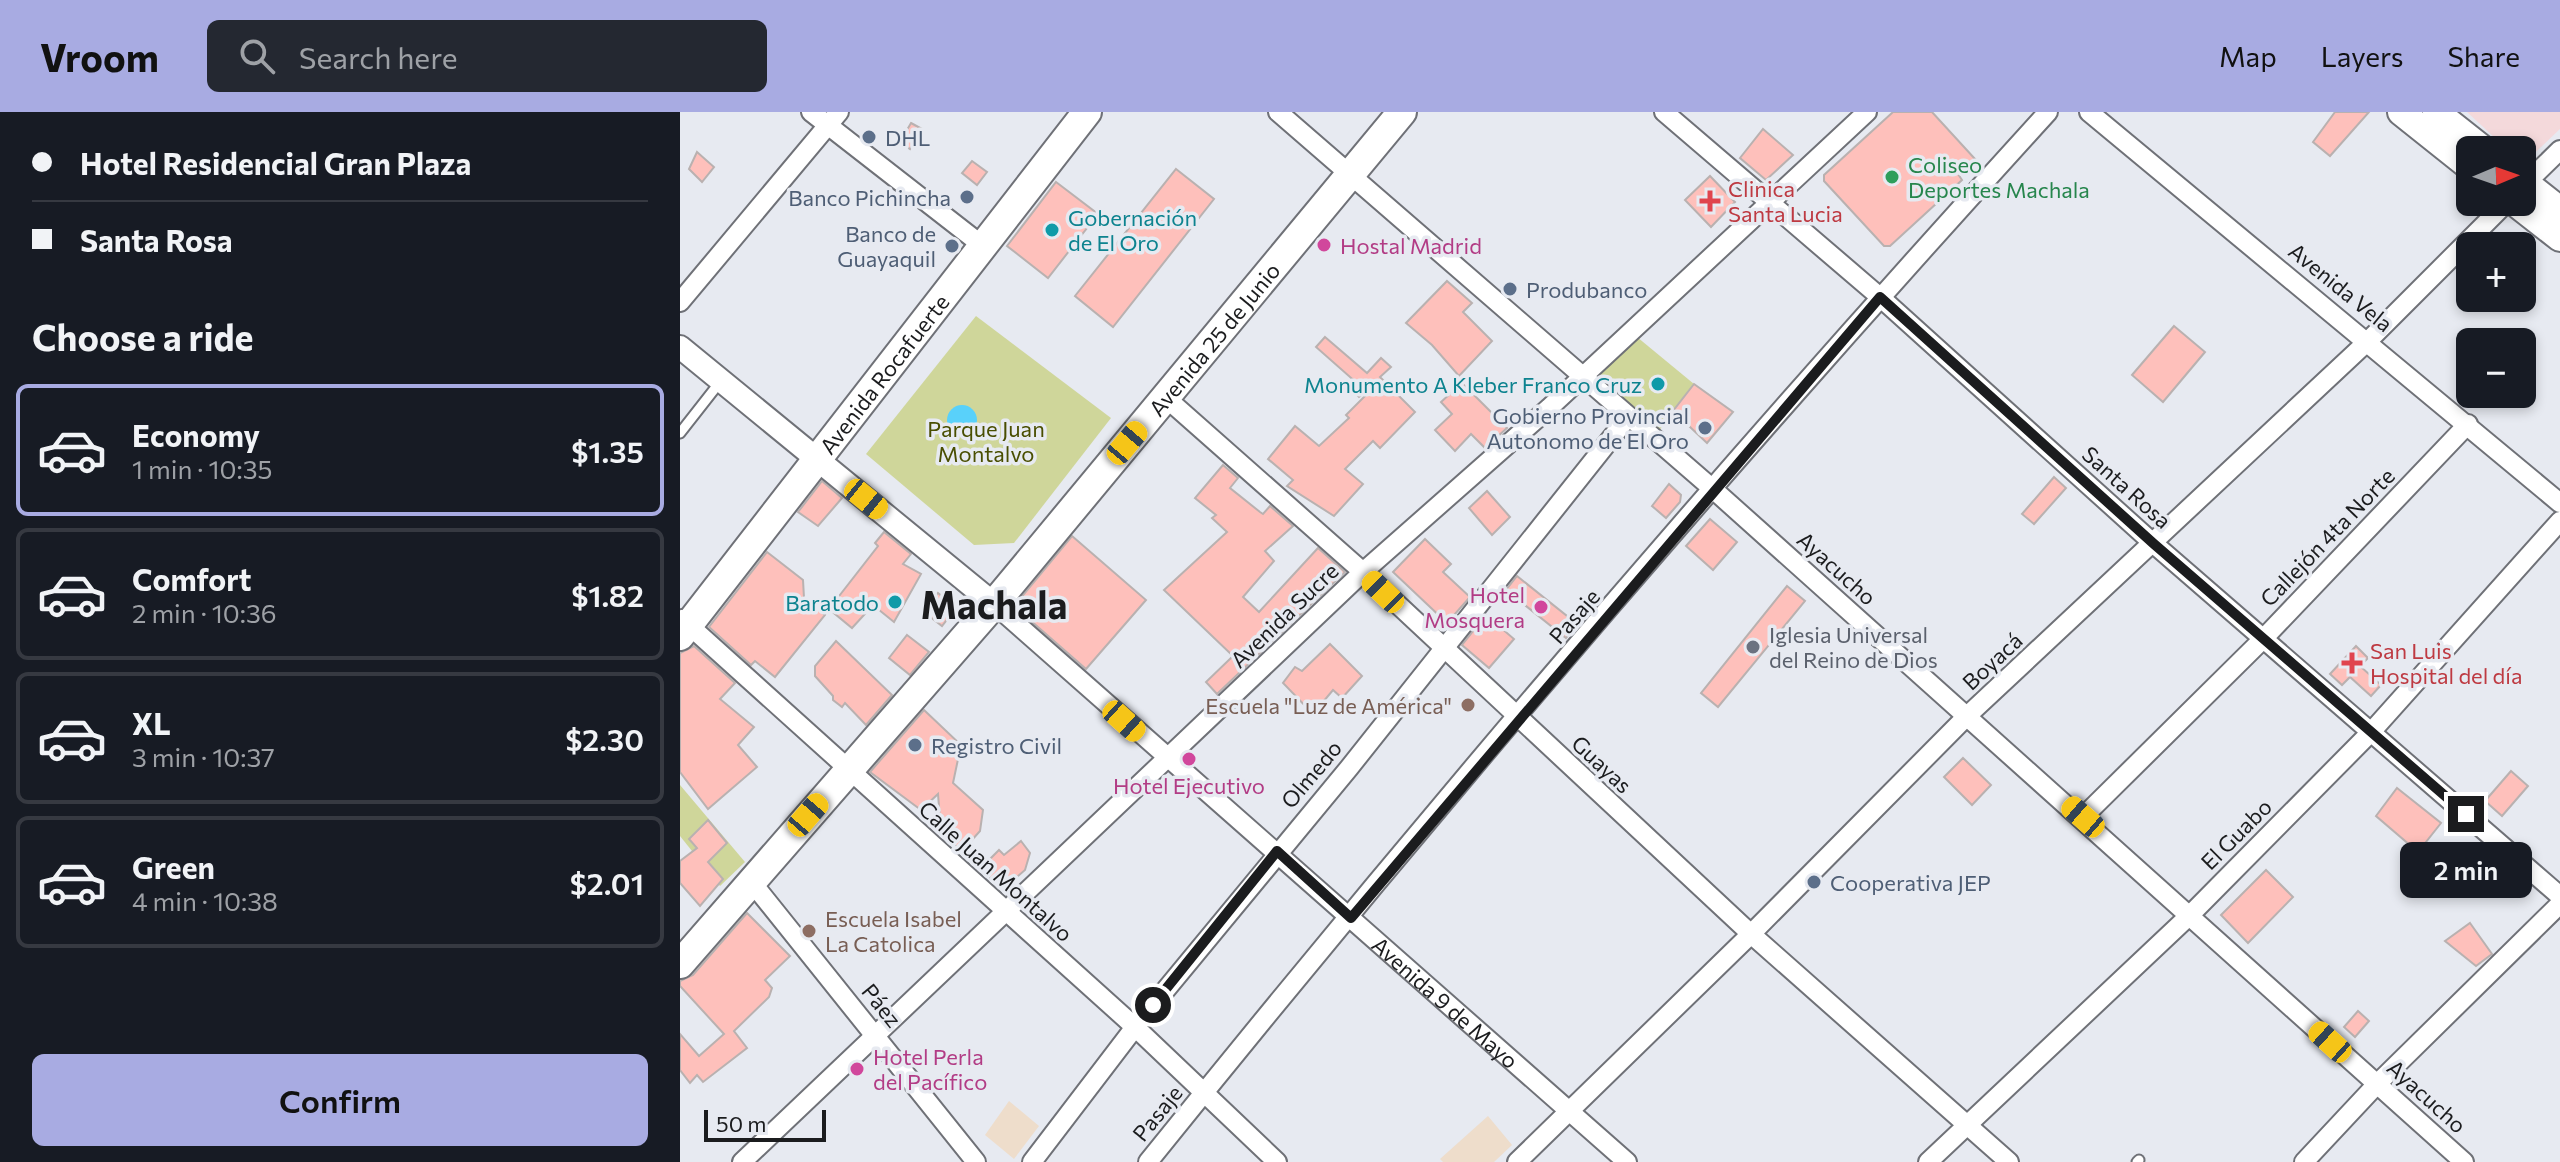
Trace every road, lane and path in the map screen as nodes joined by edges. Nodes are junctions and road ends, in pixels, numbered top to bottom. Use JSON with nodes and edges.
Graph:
{"nodes":[{"id":1,"x":811,"y":112,"type":"edge"},
{"id":2,"x":1087,"y":112,"type":"edge"},
{"id":3,"x":1278,"y":112,"type":"edge"},
{"id":4,"x":1402,"y":112,"type":"edge"},
{"id":5,"x":1664,"y":112,"type":"edge"},
{"id":6,"x":1867,"y":112,"type":"edge"},
{"id":7,"x":2048,"y":112,"type":"edge"},
{"id":8,"x":2089,"y":112,"type":"edge"},
{"id":9,"x":2401,"y":112,"type":"edge"},
{"id":10,"x":2436,"y":112,"type":"edge"},
{"id":11,"x":834,"y":119,"type":"edge"},
{"id":12,"x":2466,"y":136,"type":"edge"},
{"id":13,"x":2560,"y":150,"type":"edge"},
{"id":14,"x":2456,"y":156,"type":"edge"},
{"id":15,"x":1350,"y":173,"type":"junction"},
{"id":16,"x":2536,"y":173,"type":"edge"},
{"id":17,"x":2536,"y":196,"type":"edge"},
{"id":18,"x":1769,"y":203,"type":"junction"},
{"id":19,"x":2536,"y":207,"type":"edge"},
{"id":20,"x":2560,"y":210,"type":"edge"},
{"id":21,"x":2493,"y":216,"type":"edge"},
{"id":22,"x":2560,"y":238,"type":"edge"},
{"id":23,"x":983,"y":246,"type":"junction"},
{"id":24,"x":1880,"y":297,"type":"junction"},
{"id":25,"x":680,"y":302,"type":"edge"},
{"id":26,"x":2368,"y":341,"type":"junction"},
{"id":27,"x":680,"y":347,"type":"edge"},
{"id":28,"x":1582,"y":376,"type":"junction"},
{"id":29,"x":721,"y":380,"type":"junction"},
{"id":30,"x":1165,"y":397,"type":"junction"},
{"id":31,"x":1628,"y":417,"type":"junction"},
{"id":32,"x":2468,"y":424,"type":"junction"},
{"id":33,"x":680,"y":433,"type":"edge"},
{"id":34,"x":817,"y":458,"type":"junction"},
{"id":35,"x":1714,"y":490,"type":"junction"},
{"id":36,"x":2560,"y":503,"type":"edge"},
{"id":37,"x":2560,"y":521,"type":"edge"},
{"id":38,"x":2154,"y":544,"type":"junction"},
{"id":39,"x":1363,"y":572,"type":"junction"},
{"id":40,"x":994,"y":604,"type":"junction"},
{"id":41,"x":683,"y":626,"type":"edge"},
{"id":42,"x":2263,"y":639,"type":"junction"},
{"id":43,"x":1443,"y":650,"type":"junction"},
{"id":44,"x":1967,"y":716,"type":"junction"},
{"id":45,"x":1518,"y":719,"type":"junction"},
{"id":46,"x":2372,"y":731,"type":"junction"},
{"id":47,"x":1167,"y":760,"type":"junction"},
{"id":48,"x":847,"y":771,"type":"junction"},
{"id":49,"x":2083,"y":817,"type":"junction"},
{"id":50,"x":1277,"y":851,"type":"junction"},
{"id":51,"x":750,"y":880,"type":"junction"},
{"id":52,"x":2560,"y":896,"type":"edge"},
{"id":53,"x":2560,"y":904,"type":"edge"},
{"id":54,"x":1006,"y":911,"type":"junction"},
{"id":55,"x":2190,"y":915,"type":"junction"},
{"id":56,"x":1351,"y":918,"type":"junction"},
{"id":57,"x":1751,"y":934,"type":"junction"},
{"id":58,"x":680,"y":964,"type":"edge"},
{"id":59,"x":1135,"y":1027,"type":"junction"},
{"id":60,"x":876,"y":1035,"type":"junction"},
{"id":61,"x":2377,"y":1084,"type":"junction"},
{"id":62,"x":1204,"y":1093,"type":"junction"},
{"id":63,"x":1569,"y":1110,"type":"junction"},
{"id":64,"x":1970,"y":1124,"type":"junction"},
{"id":65,"x":742,"y":1162,"type":"edge"},
{"id":66,"x":976,"y":1162,"type":"edge"},
{"id":67,"x":1032,"y":1162,"type":"edge"},
{"id":68,"x":1148,"y":1162,"type":"edge"},
{"id":69,"x":1277,"y":1162,"type":"edge"},
{"id":70,"x":1517,"y":1162,"type":"edge"},
{"id":71,"x":1627,"y":1162,"type":"edge"},
{"id":72,"x":1928,"y":1162,"type":"edge"},
{"id":73,"x":2009,"y":1162,"type":"edge"},
{"id":74,"x":2304,"y":1162,"type":"edge"},
{"id":75,"x":2464,"y":1162,"type":"edge"}],
"edges":[{"from":1,"to":11,"type":"street"},
{"from":2,"to":23,"type":"main road","name":"Avenida Rocafuerte"},
{"from":3,"to":15,"type":"street","name":"Ayacucho"},
{"from":4,"to":15,"type":"main road","name":"Avenida 25 de Junio"},
{"from":5,"to":18,"type":"street","name":"Santa Rosa"},
{"from":6,"to":18,"type":"street","name":"Avenida Sucre"},
{"from":7,"to":24,"type":"street","name":"Pasaje"},
{"from":8,"to":26,"type":"street","name":"Avenida Vela"},
{"from":9,"to":14,"type":"main road"},
{"from":10,"to":12,"type":"main road"},
{"from":11,"to":23,"type":"street"},
{"from":11,"to":25,"type":"street"},
{"from":13,"to":16,"type":"street"},
{"from":15,"to":28,"type":"street","name":"Ayacucho"},
{"from":15,"to":30,"type":"main road","name":"Avenida 25 de Junio"},
{"from":17,"to":20,"type":"main road"},
{"from":18,"to":24,"type":"street","name":"Santa Rosa"},
{"from":18,"to":28,"type":"street","name":"Avenida Sucre"},
{"from":19,"to":22,"type":"main road"},
{"from":21,"to":26,"type":"street","name":"Boyacá"},
{"from":23,"to":34,"type":"main road","name":"Avenida Rocafuerte"},
{"from":24,"to":35,"type":"street","name":"Pasaje"},
{"from":24,"to":38,"type":"street","name":"Santa Rosa"},
{"from":26,"to":32,"type":"street","name":"Avenida Vela"},
{"from":26,"to":38,"type":"street","name":"Boyacá"},
{"from":27,"to":29,"type":"street","name":"Avenida 9 de Mayo"},
{"from":28,"to":31,"type":"street","name":"Ayacucho"},
{"from":28,"to":39,"type":"street","name":"Avenida Sucre"},
{"from":29,"to":33,"type":"lane"},
{"from":29,"to":34,"type":"street","name":"Avenida 9 de Mayo"},
{"from":30,"to":39,"type":"street","name":"Guayas"},
{"from":30,"to":40,"type":"main road","name":"Avenida 25 de Junio"},
{"from":31,"to":35,"type":"street","name":"Ayacucho"},
{"from":31,"to":43,"type":"street","name":"Olmedo"},
{"from":32,"to":36,"type":"street","name":"Avenida Vela"},
{"from":32,"to":42,"type":"street","name":"Callejón 4ta Norte"},
{"from":34,"to":40,"type":"street","name":"Avenida 9 de Mayo"},
{"from":34,"to":41,"type":"main road","name":"Avenida Rocafuerte"},
{"from":35,"to":44,"type":"street","name":"Ayacucho"},
{"from":35,"to":45,"type":"street","name":"Pasaje"},
{"from":37,"to":46,"type":"street","name":"El Guabo"},
{"from":38,"to":42,"type":"street","name":"Santa Rosa"},
{"from":38,"to":44,"type":"street","name":"Boyacá"},
{"from":39,"to":43,"type":"street","name":"Guayas"},
{"from":39,"to":47,"type":"street","name":"Avenida Sucre"},
{"from":40,"to":47,"type":"street","name":"Avenida 9 de Mayo"},
{"from":40,"to":48,"type":"main road","name":"Avenida 25 de Junio"},
{"from":41,"to":48,"type":"street","name":"Calle Juan Montalvo"},
{"from":42,"to":46,"type":"street","name":"Santa Rosa"},
{"from":42,"to":49,"type":"street","name":"Callejón 4ta Norte"},
{"from":43,"to":45,"type":"street","name":"Guayas"},
{"from":43,"to":50,"type":"street","name":"Olmedo"},
{"from":44,"to":49,"type":"street","name":"Ayacucho"},
{"from":44,"to":57,"type":"street","name":"Boyacá"},
{"from":45,"to":56,"type":"street","name":"Pasaje"},
{"from":45,"to":57,"type":"street","name":"Guayas"},
{"from":46,"to":52,"type":"street","name":"Santa Rosa"},
{"from":46,"to":55,"type":"street","name":"El Guabo"},
{"from":47,"to":50,"type":"street","name":"Avenida 9 de Mayo"},
{"from":47,"to":54,"type":"street","name":"Avenida Sucre"},
{"from":48,"to":51,"type":"main road","name":"Avenida 25 de Junio"},
{"from":48,"to":54,"type":"street","name":"Calle Juan Montalvo"},
{"from":49,"to":55,"type":"street","name":"Ayacucho"},
{"from":50,"to":56,"type":"street","name":"Avenida 9 de Mayo"},
{"from":50,"to":59,"type":"street","name":"Olmedo"},
{"from":51,"to":58,"type":"main road","name":"Avenida 25 de Junio"},
{"from":51,"to":60,"type":"street","name":"Páez"},
{"from":53,"to":61,"type":"street"},
{"from":54,"to":59,"type":"street","name":"Calle Juan Montalvo"},
{"from":54,"to":60,"type":"street","name":"Avenida Sucre"},
{"from":55,"to":61,"type":"street","name":"Ayacucho"},
{"from":55,"to":64,"type":"street","name":"El Guabo"},
{"from":56,"to":62,"type":"street","name":"Pasaje"},
{"from":56,"to":63,"type":"street","name":"Avenida 9 de Mayo"},
{"from":57,"to":63,"type":"street","name":"Boyacá"},
{"from":57,"to":64,"type":"street","name":"Guayas"},
{"from":59,"to":62,"type":"street","name":"Calle Juan Montalvo"},
{"from":59,"to":67,"type":"street","name":"Olmedo"},
{"from":60,"to":65,"type":"street","name":"Avenida Sucre"},
{"from":60,"to":66,"type":"street","name":"Páez"},
{"from":61,"to":74,"type":"street"},
{"from":61,"to":75,"type":"street","name":"Ayacucho"},
{"from":62,"to":68,"type":"street","name":"Pasaje"},
{"from":62,"to":69,"type":"street","name":"Calle Juan Montalvo"},
{"from":63,"to":70,"type":"street","name":"Boyacá"},
{"from":63,"to":71,"type":"street","name":"Avenida 9 de Mayo"},
{"from":64,"to":72,"type":"street","name":"El Guabo"},
{"from":64,"to":73,"type":"street","name":"Guayas"}]}
